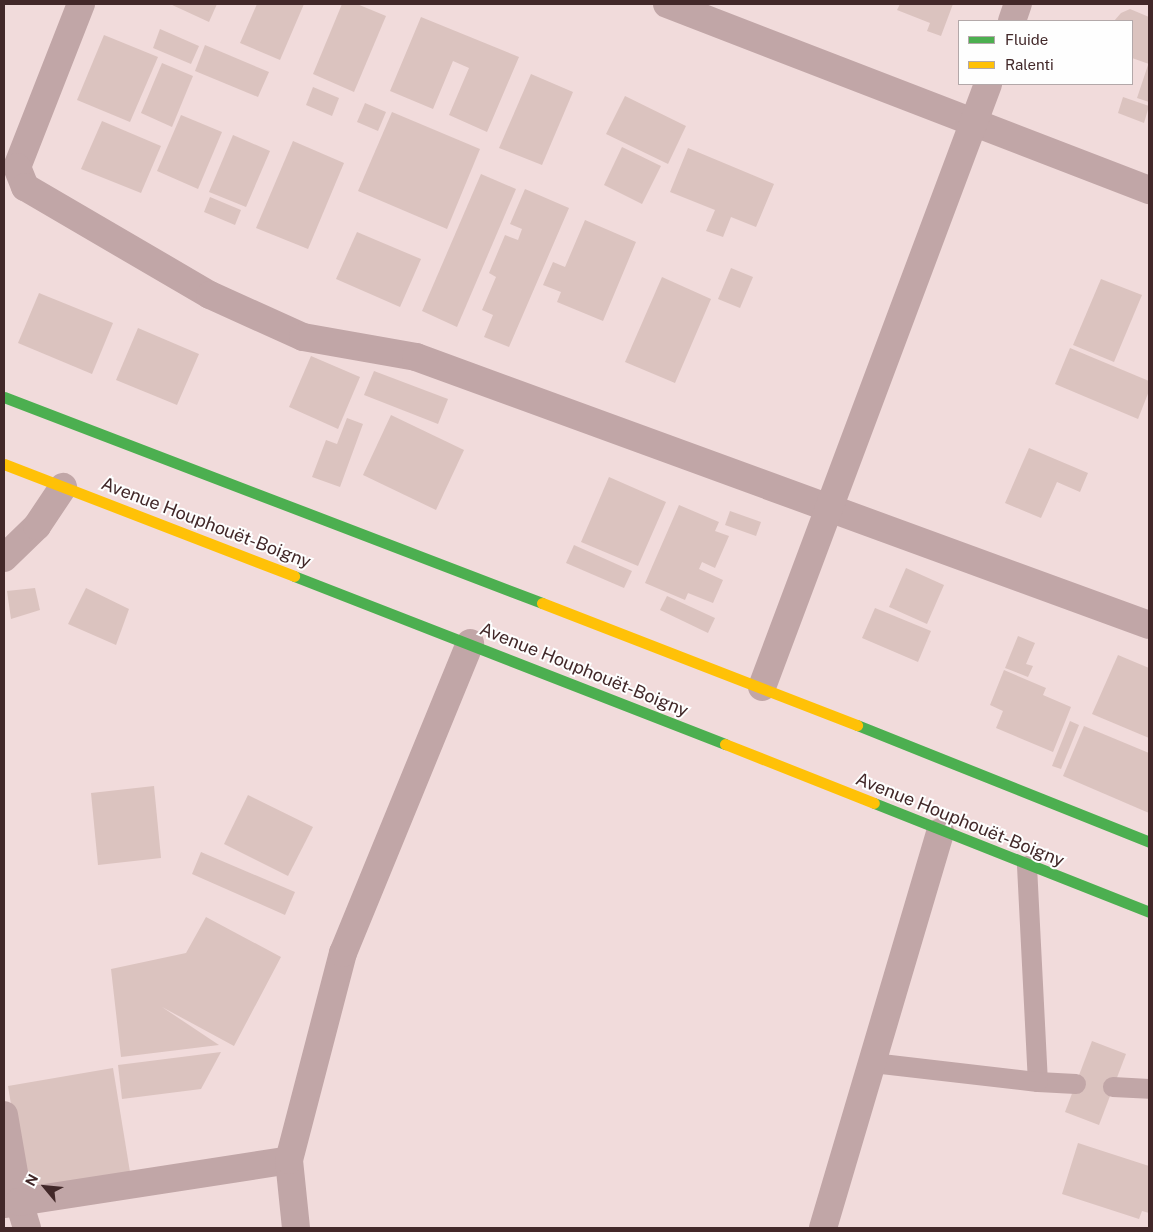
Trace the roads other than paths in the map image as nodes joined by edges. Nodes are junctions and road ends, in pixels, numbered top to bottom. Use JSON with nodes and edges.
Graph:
{"nodes":[{"id":1,"x":80,"y":4,"type":"edge"},
{"id":2,"x":667,"y":4,"type":"edge"},
{"id":3,"x":1018,"y":4,"type":"edge"},
{"id":4,"x":1012,"y":20,"type":"edge"},
{"id":5,"x":988,"y":85,"type":"edge"},
{"id":6,"x":973,"y":124,"type":"junction"},
{"id":7,"x":1149,"y":190,"type":"edge"},
{"id":8,"x":4,"y":397,"type":"edge"},
{"id":9,"x":4,"y":464,"type":"edge"},
{"id":10,"x":63,"y":487,"type":"junction"},
{"id":11,"x":831,"y":509,"type":"junction"},
{"id":12,"x":4,"y":558,"type":"edge"},
{"id":13,"x":1149,"y":625,"type":"edge"},
{"id":14,"x":470,"y":643,"type":"junction"},
{"id":15,"x":762,"y":687,"type":"junction"},
{"id":16,"x":940,"y":832,"type":"junction"},
{"id":17,"x":1149,"y":842,"type":"edge"},
{"id":18,"x":1027,"y":866,"type":"junction"},
{"id":19,"x":1149,"y":912,"type":"edge"},
{"id":20,"x":873,"y":1063,"type":"junction"},
{"id":21,"x":1038,"y":1082,"type":"junction"},
{"id":22,"x":1076,"y":1084,"type":"dead end"},
{"id":23,"x":1114,"y":1087,"type":"dead end"},
{"id":24,"x":1149,"y":1089,"type":"edge"},
{"id":25,"x":4,"y":1115,"type":"edge"},
{"id":26,"x":289,"y":1160,"type":"junction"},
{"id":27,"x":11,"y":1203,"type":"edge"},
{"id":28,"x":27,"y":1228,"type":"edge"},
{"id":29,"x":296,"y":1228,"type":"edge"},
{"id":30,"x":823,"y":1228,"type":"edge"}],
"edges":[{"from":1,"to":11,"type":"street"},
{"from":2,"to":6,"type":"street"},
{"from":3,"to":4,"type":"street"},
{"from":5,"to":6,"type":"street"},
{"from":6,"to":7,"type":"street"},
{"from":6,"to":11,"type":"street"},
{"from":8,"to":15,"type":"highway"},
{"from":9,"to":10,"type":"highway","name":"Avenue Houphouët-Boigny"},
{"from":10,"to":12,"type":"street"},
{"from":10,"to":14,"type":"highway","name":"Avenue Houphouët-Boigny"},
{"from":11,"to":13,"type":"street"},
{"from":11,"to":15,"type":"street"},
{"from":14,"to":16,"type":"highway","name":"Avenue Houphouët-Boigny"},
{"from":14,"to":26,"type":"street"},
{"from":15,"to":17,"type":"highway"},
{"from":16,"to":18,"type":"highway","name":"Avenue Houphouët-Boigny"},
{"from":16,"to":20,"type":"street"},
{"from":18,"to":19,"type":"highway","name":"Avenue Houphouët-Boigny"},
{"from":18,"to":21,"type":"lane"},
{"from":20,"to":21,"type":"lane"},
{"from":20,"to":30,"type":"street"},
{"from":21,"to":22,"type":"lane"},
{"from":23,"to":24,"type":"lane"},
{"from":25,"to":27,"type":"street"},
{"from":26,"to":27,"type":"street"},
{"from":26,"to":29,"type":"street"},
{"from":27,"to":28,"type":"street"}]}
